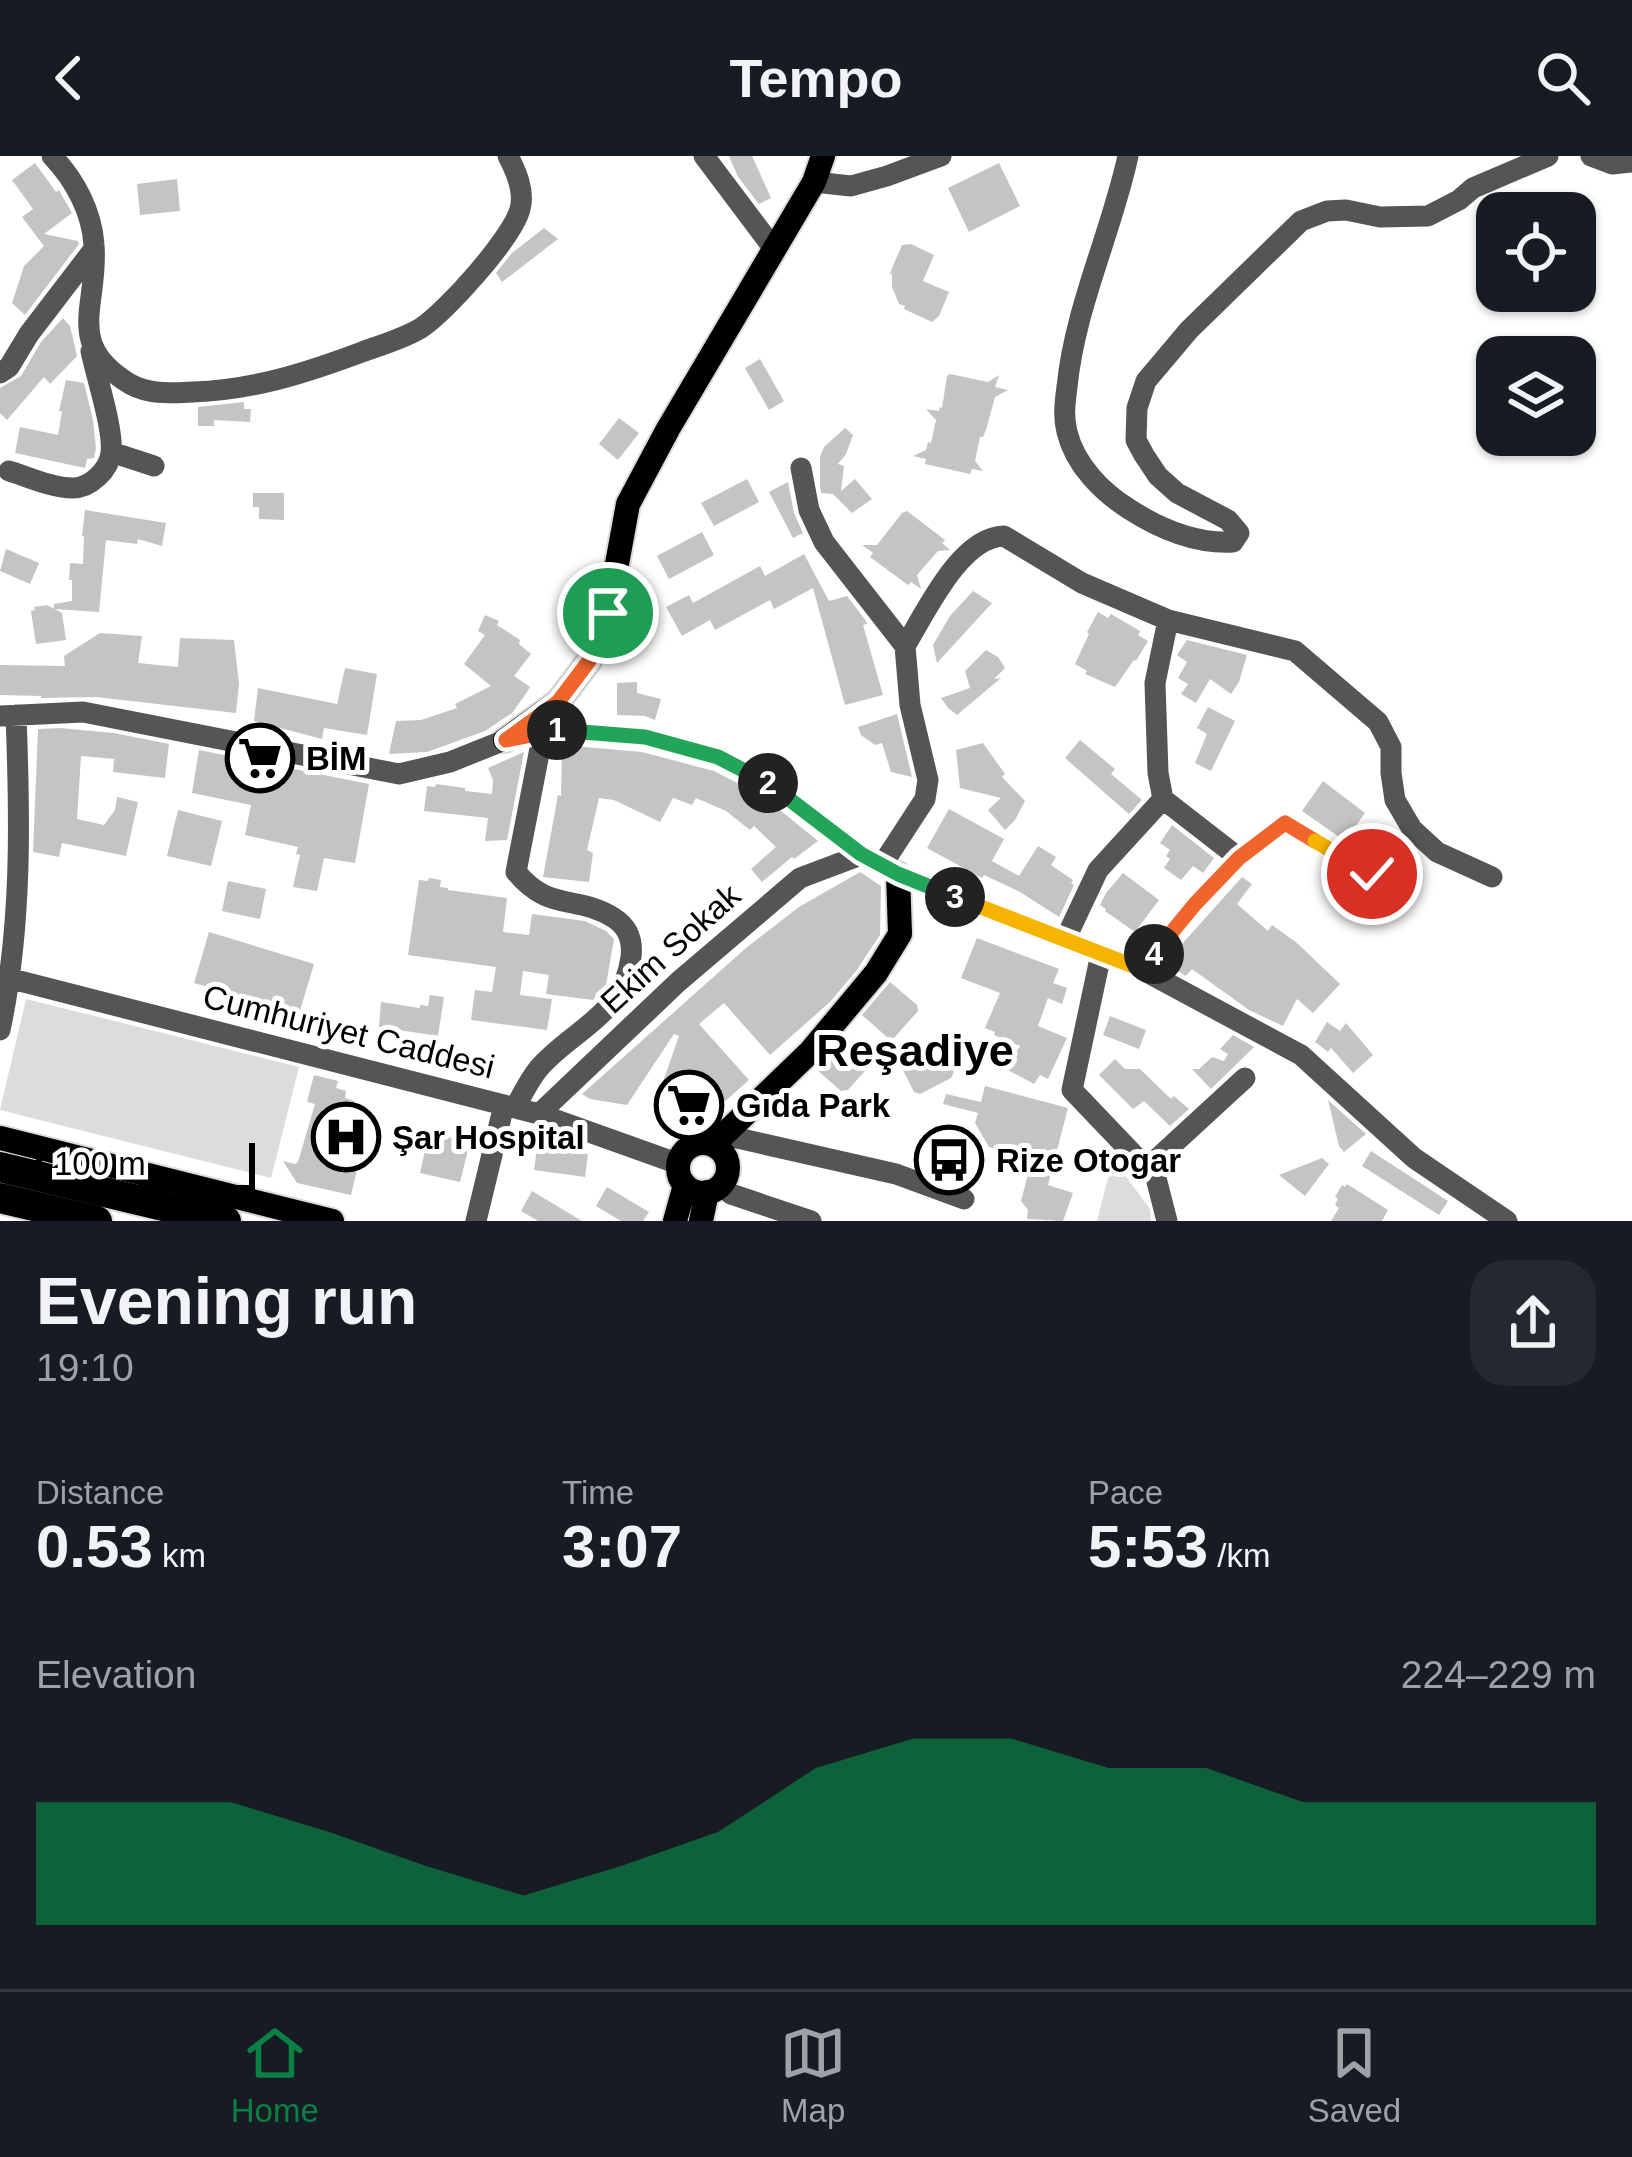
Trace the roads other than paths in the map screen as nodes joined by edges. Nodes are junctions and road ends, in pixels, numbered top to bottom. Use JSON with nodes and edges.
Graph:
{"nodes":[{"id":1,"x":52,"y":156,"type":"edge"},
{"id":2,"x":508,"y":156,"type":"edge"},
{"id":3,"x":704,"y":156,"type":"edge"},
{"id":4,"x":823,"y":156,"type":"edge"},
{"id":5,"x":941,"y":156,"type":"edge"},
{"id":6,"x":1128,"y":156,"type":"edge"},
{"id":7,"x":1548,"y":156,"type":"edge"},
{"id":8,"x":1591,"y":156,"type":"edge"},
{"id":9,"x":1632,"y":162,"type":"edge"},
{"id":10,"x":814,"y":182,"type":"junction"},
{"id":11,"x":95,"y":248,"type":"junction"},
{"id":12,"x":774,"y":249,"type":"junction"},
{"id":13,"x":88,"y":339,"type":"junction"},
{"id":14,"x":0,"y":373,"type":"edge"},
{"id":15,"x":111,"y":452,"type":"junction"},
{"id":16,"x":154,"y":466,"type":"dead end"},
{"id":17,"x":801,"y":468,"type":"dead end"},
{"id":18,"x":9,"y":471,"type":"dead end"},
{"id":19,"x":1168,"y":620,"type":"junction"},
{"id":20,"x":905,"y":646,"type":"junction"},
{"id":21,"x":8,"y":716,"type":"edge"},
{"id":22,"x":543,"y":733,"type":"junction"},
{"id":23,"x":506,"y":740,"type":"junction"},
{"id":24,"x":1163,"y":799,"type":"junction"},
{"id":25,"x":861,"y":854,"type":"junction"},
{"id":26,"x":1239,"y":858,"type":"junction"},
{"id":27,"x":890,"y":870,"type":"junction"},
{"id":28,"x":1372,"y":874,"type":"dead end"},
{"id":29,"x":1492,"y":877,"type":"dead end"},
{"id":30,"x":1065,"y":940,"type":"junction"},
{"id":31,"x":1101,"y":954,"type":"junction"},
{"id":32,"x":1141,"y":969,"type":"junction"},
{"id":33,"x":6,"y":977,"type":"edge"},
{"id":34,"x":0,"y":1030,"type":"edge"},
{"id":35,"x":1245,"y":1078,"type":"dead end"},
{"id":36,"x":509,"y":1107,"type":"junction"},
{"id":37,"x":539,"y":1114,"type":"junction"},
{"id":38,"x":0,"y":1138,"type":"edge"},
{"id":39,"x":718,"y":1140,"type":"junction"},
{"id":40,"x":0,"y":1168,"type":"edge"},
{"id":41,"x":1146,"y":1168,"type":"junction"},
{"id":42,"x":698,"y":1182,"type":"junction"},
{"id":43,"x":964,"y":1198,"type":"dead end"},
{"id":44,"x":0,"y":1201,"type":"edge"},
{"id":45,"x":97,"y":1221,"type":"edge"},
{"id":46,"x":226,"y":1221,"type":"edge"},
{"id":47,"x":332,"y":1221,"type":"edge"},
{"id":48,"x":476,"y":1221,"type":"edge"},
{"id":49,"x":675,"y":1221,"type":"edge"},
{"id":50,"x":701,"y":1221,"type":"edge"},
{"id":51,"x":811,"y":1221,"type":"edge"},
{"id":52,"x":1167,"y":1221,"type":"edge"},
{"id":53,"x":1507,"y":1221,"type":"edge"}],
"edges":[{"from":1,"to":11,"type":"street"},
{"from":2,"to":13,"type":"street"},
{"from":3,"to":12,"type":"street"},
{"from":4,"to":10,"type":"main road"},
{"from":5,"to":10,"type":"street"},
{"from":6,"to":7,"type":"street"},
{"from":8,"to":9,"type":"street"},
{"from":10,"to":12,"type":"main road"},
{"from":11,"to":13,"type":"street"},
{"from":11,"to":14,"type":"street"},
{"from":12,"to":23,"type":"main road"},
{"from":13,"to":15,"type":"street"},
{"from":15,"to":16,"type":"street"},
{"from":15,"to":18,"type":"street"},
{"from":17,"to":20,"type":"street"},
{"from":19,"to":20,"type":"street"},
{"from":19,"to":24,"type":"street"},
{"from":19,"to":29,"type":"street"},
{"from":20,"to":27,"type":"street"},
{"from":21,"to":23,"type":"street"},
{"from":21,"to":33,"type":"street"},
{"from":22,"to":23,"type":"street"},
{"from":22,"to":25,"type":"street"},
{"from":22,"to":36,"type":"street"},
{"from":24,"to":26,"type":"street"},
{"from":24,"to":30,"type":"street"},
{"from":25,"to":27,"type":"street"},
{"from":25,"to":37,"type":"street","name":"Ekim Sokak"},
{"from":26,"to":28,"type":"street"},
{"from":26,"to":32,"type":"street"},
{"from":27,"to":30,"type":"street"},
{"from":27,"to":39,"type":"main road"},
{"from":30,"to":31,"type":"street"},
{"from":31,"to":32,"type":"street"},
{"from":31,"to":41,"type":"street"},
{"from":32,"to":53,"type":"street"},
{"from":33,"to":34,"type":"street"},
{"from":33,"to":36,"type":"street","name":"Cumhuriyet Caddesi"},
{"from":35,"to":41,"type":"street"},
{"from":36,"to":37,"type":"street","name":"Cumhuriyet Caddesi"},
{"from":36,"to":48,"type":"street"},
{"from":37,"to":42,"type":"street","name":"Cumhuriyet Caddesi"},
{"from":38,"to":47,"type":"main road"},
{"from":39,"to":42,"type":"main road"},
{"from":39,"to":42,"type":"main road"},
{"from":39,"to":43,"type":"street"},
{"from":40,"to":46,"type":"highway"},
{"from":41,"to":52,"type":"street"},
{"from":42,"to":49,"type":"main road"},
{"from":42,"to":50,"type":"main road"},
{"from":42,"to":51,"type":"street","name":"Cumhuriyet Caddesi"},
{"from":44,"to":45,"type":"highway"}]}
